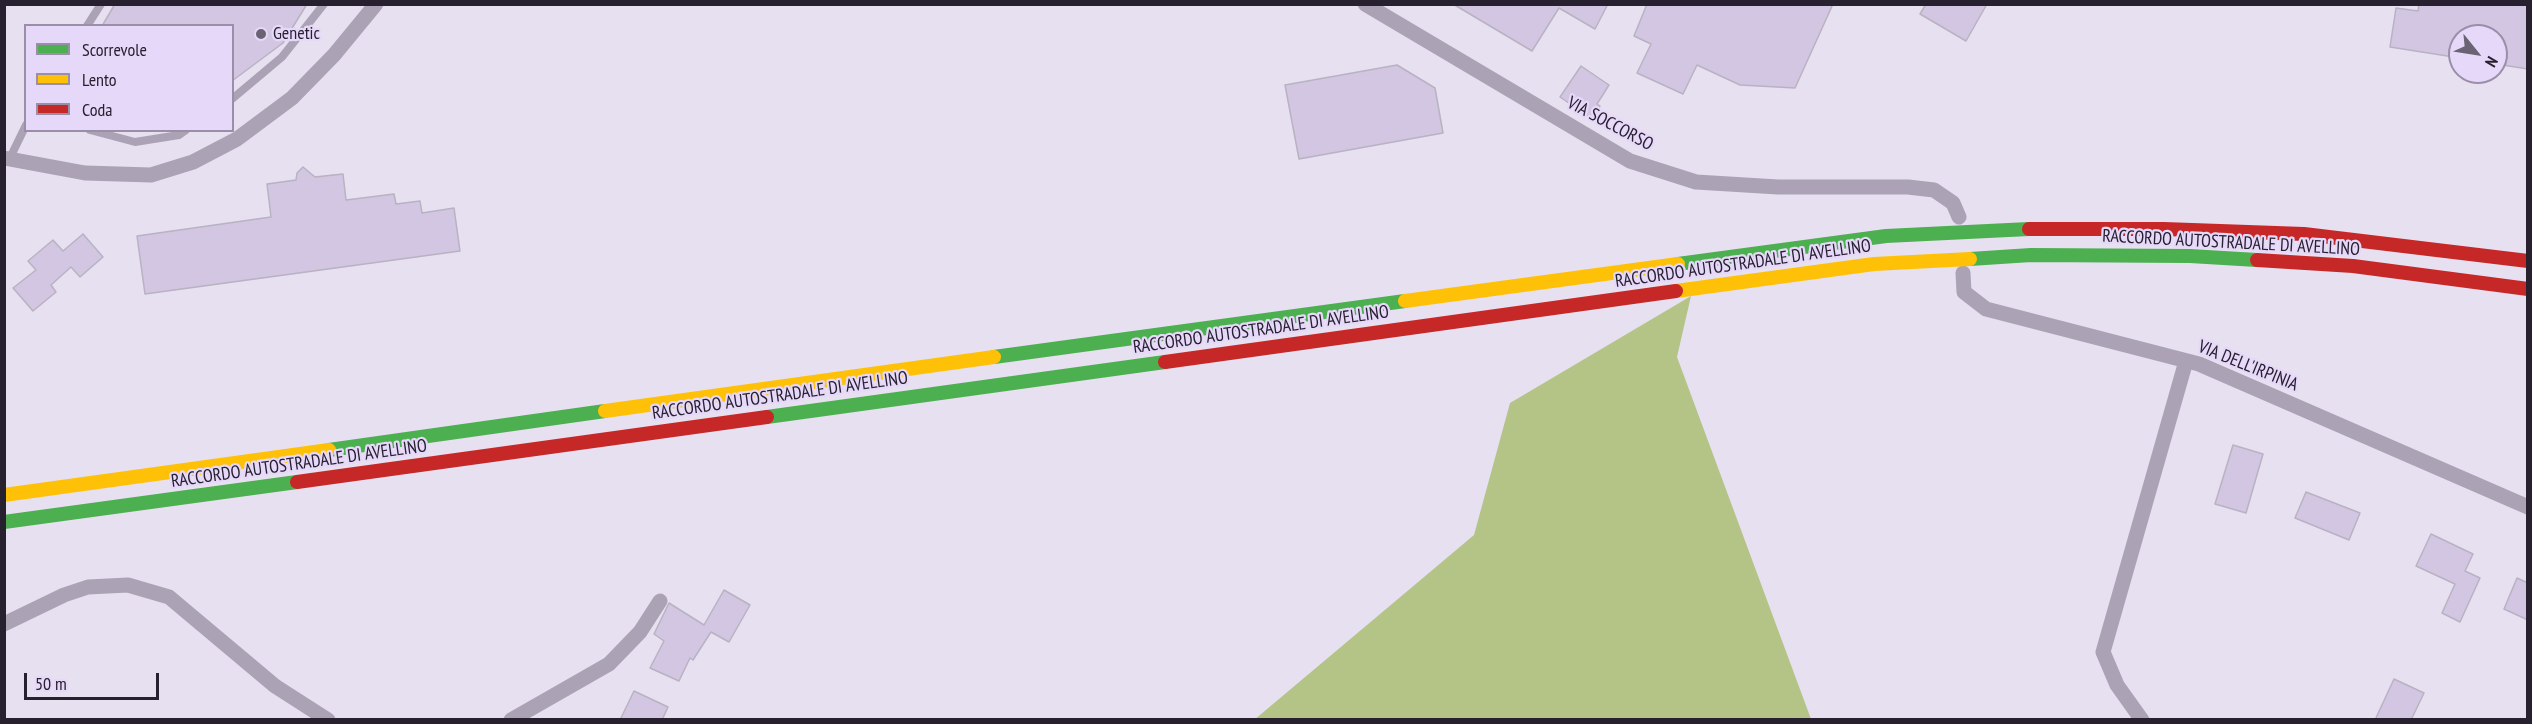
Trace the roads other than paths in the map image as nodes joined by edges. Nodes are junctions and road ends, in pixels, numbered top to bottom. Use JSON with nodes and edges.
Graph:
{"nodes":[{"id":1,"x":101,"y":4,"type":"edge"},
{"id":2,"x":324,"y":4,"type":"edge"},
{"id":3,"x":376,"y":4,"type":"edge"},
{"id":4,"x":1365,"y":4,"type":"edge"},
{"id":5,"x":88,"y":24,"type":"edge"},
{"id":6,"x":234,"y":97,"type":"edge"},
{"id":7,"x":24,"y":129,"type":"edge"},
{"id":8,"x":98,"y":132,"type":"edge"},
{"id":9,"x":183,"y":132,"type":"edge"},
{"id":10,"x":8,"y":158,"type":"edge"},
{"id":11,"x":1959,"y":217,"type":"dead end"},
{"id":12,"x":2528,"y":261,"type":"edge"},
{"id":13,"x":1963,"y":273,"type":"dead end"},
{"id":14,"x":2528,"y":289,"type":"edge"},
{"id":15,"x":2186,"y":361,"type":"junction"},
{"id":16,"x":4,"y":495,"type":"edge"},
{"id":17,"x":2528,"y":507,"type":"edge"},
{"id":18,"x":4,"y":522,"type":"edge"},
{"id":19,"x":660,"y":601,"type":"dead end"},
{"id":20,"x":4,"y":624,"type":"edge"},
{"id":21,"x":328,"y":720,"type":"edge"},
{"id":22,"x":511,"y":720,"type":"edge"},
{"id":23,"x":2142,"y":720,"type":"edge"}],
"edges":[{"from":1,"to":5,"type":"lane"},
{"from":2,"to":6,"type":"lane"},
{"from":3,"to":10,"type":"street"},
{"from":4,"to":11,"type":"street","name":"VIA SOCCORSO"},
{"from":7,"to":10,"type":"lane"},
{"from":8,"to":9,"type":"lane"},
{"from":12,"to":16,"type":"highway","name":"RACCORDO AUTOSTRADALE DI AVELLINO"},
{"from":13,"to":15,"type":"street","name":"VIA DELL'IRPINIA"},
{"from":14,"to":18,"type":"highway","name":"RACCORDO AUTOSTRADALE DI AVELLINO"},
{"from":15,"to":17,"type":"street","name":"VIA DELL'IRPINIA"},
{"from":15,"to":23,"type":"street"},
{"from":19,"to":22,"type":"street"},
{"from":20,"to":21,"type":"street"}]}
